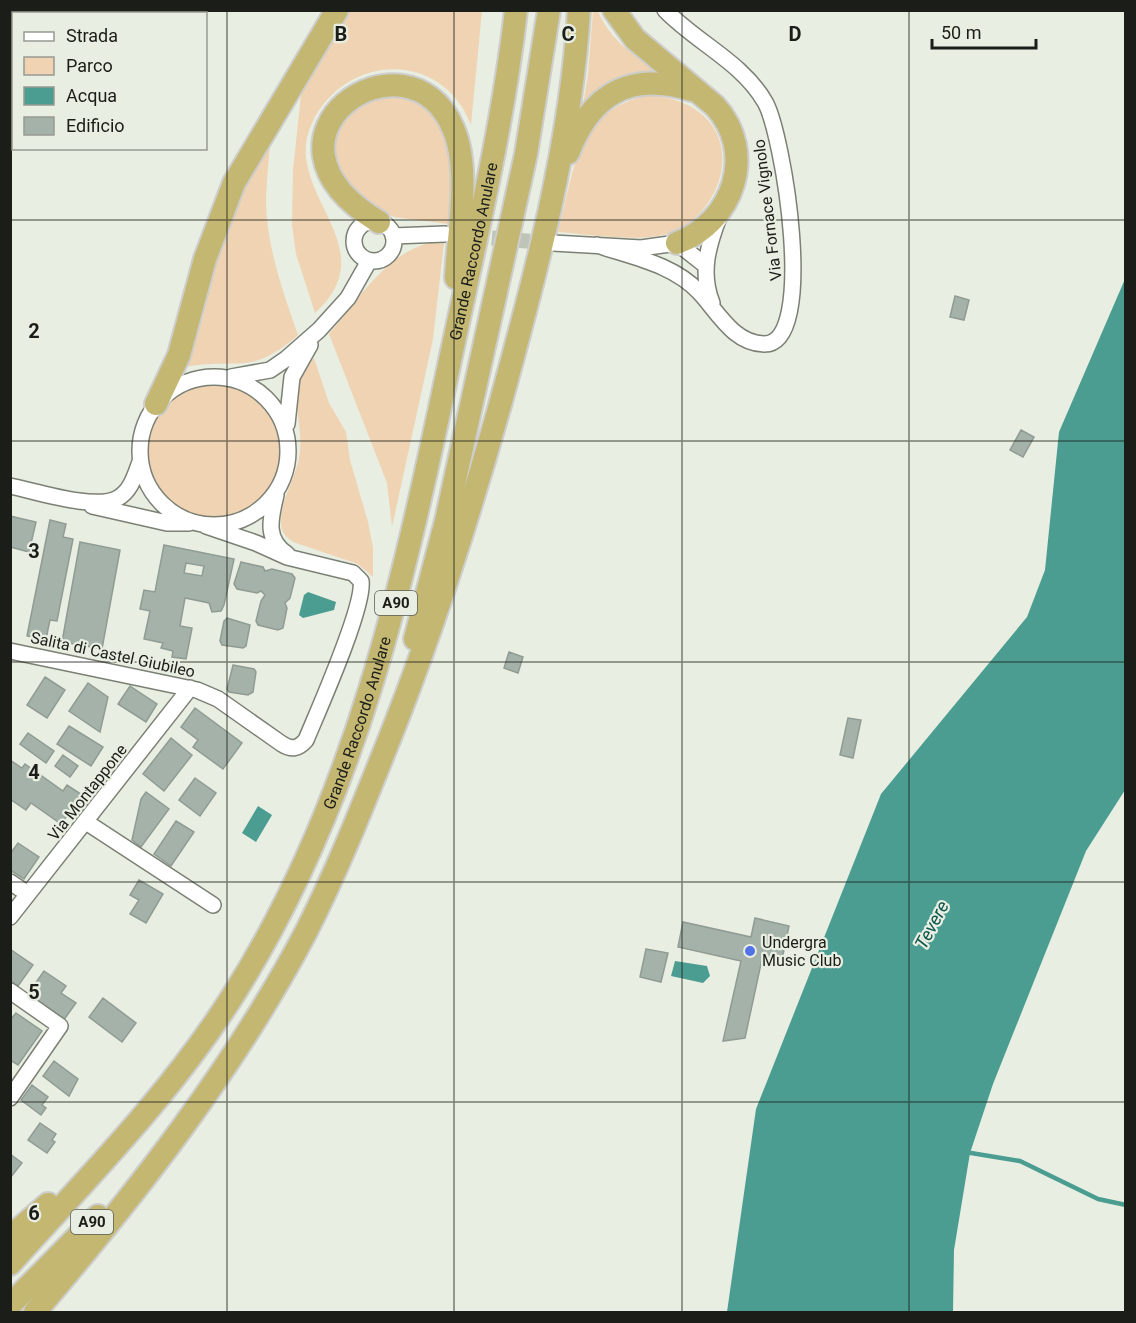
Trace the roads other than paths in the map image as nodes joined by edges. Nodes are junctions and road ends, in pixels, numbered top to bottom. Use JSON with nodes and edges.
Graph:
{"nodes":[{"id":1,"x":337,"y":10,"type":"edge"},
{"id":2,"x":516,"y":10,"type":"edge"},
{"id":3,"x":549,"y":10,"type":"edge"},
{"id":4,"x":579,"y":10,"type":"edge"},
{"id":5,"x":614,"y":10,"type":"edge"},
{"id":6,"x":665,"y":10,"type":"edge"},
{"id":7,"x":697,"y":91,"type":"junction"},
{"id":8,"x":552,"y":197,"type":"junction"},
{"id":9,"x":722,"y":208,"type":"junction"},
{"id":10,"x":386,"y":229,"type":"junction"},
{"id":11,"x":445,"y":234,"type":"dead end"},
{"id":12,"x":553,"y":243,"type":"tunnel mouth"},
{"id":13,"x":677,"y":243,"type":"junction"},
{"id":14,"x":597,"y":245,"type":"junction"},
{"id":15,"x":369,"y":261,"type":"junction"},
{"id":16,"x":705,"y":265,"type":"junction"},
{"id":17,"x":717,"y":314,"type":"junction"},
{"id":18,"x":319,"y":330,"type":"junction"},
{"id":19,"x":450,"y":358,"type":"junction"},
{"id":20,"x":223,"y":378,"type":"junction"},
{"id":21,"x":156,"y":404,"type":"junction"},
{"id":22,"x":287,"y":430,"type":"junction"},
{"id":23,"x":140,"y":462,"type":"junction"},
{"id":24,"x":279,"y":482,"type":"junction"},
{"id":25,"x":10,"y":486,"type":"edge"},
{"id":26,"x":82,"y":501,"type":"junction"},
{"id":27,"x":200,"y":524,"type":"junction"},
{"id":28,"x":294,"y":559,"type":"junction"},
{"id":29,"x":10,"y":651,"type":"edge"},
{"id":30,"x":190,"y":688,"type":"junction"},
{"id":31,"x":388,"y":742,"type":"junction"},
{"id":32,"x":86,"y":822,"type":"junction"},
{"id":33,"x":10,"y":882,"type":"edge"},
{"id":34,"x":28,"y":894,"type":"junction"},
{"id":35,"x":213,"y":905,"type":"dead end"},
{"id":36,"x":10,"y":916,"type":"edge"},
{"id":37,"x":10,"y":991,"type":"edge"},
{"id":38,"x":10,"y":1098,"type":"edge"},
{"id":39,"x":124,"y":1137,"type":"junction"},
{"id":40,"x":173,"y":1139,"type":"junction"},
{"id":41,"x":10,"y":1237,"type":"edge"},
{"id":42,"x":10,"y":1264,"type":"edge"},
{"id":43,"x":71,"y":1270,"type":"junction"},
{"id":44,"x":10,"y":1305,"type":"edge"},
{"id":45,"x":35,"y":1312,"type":"edge"},
{"id":46,"x":45,"y":1312,"type":"edge"}],
"edges":[{"from":1,"to":21,"type":"highway"},
{"from":2,"to":19,"type":"highway","name":"Grande Raccordo Anulare","number":"A90"},
{"from":3,"to":31,"type":"highway","name":"Grande Raccordo Anulare","number":"A90"},
{"from":4,"to":8,"type":"highway","name":"Grande Raccordo Anulare"},
{"from":5,"to":7,"type":"highway"},
{"from":6,"to":17,"type":"street","name":"Via Fornace Vignolo"},
{"from":7,"to":8,"type":"highway"},
{"from":7,"to":9,"type":"highway"},
{"from":8,"to":31,"type":"highway","name":"Grande Raccordo Anulare"},
{"from":9,"to":13,"type":"highway"},
{"from":9,"to":16,"type":"street","name":"Via Fornace Vignolo"},
{"from":10,"to":11,"type":"street"},
{"from":10,"to":15,"type":"street"},
{"from":10,"to":15,"type":"street"},
{"from":10,"to":19,"type":"highway"},
{"from":12,"to":14,"type":"street"},
{"from":13,"to":14,"type":"street"},
{"from":13,"to":16,"type":"street"},
{"from":14,"to":17,"type":"street","name":"Via Fornace Vignolo"},
{"from":15,"to":18,"type":"street"},
{"from":16,"to":17,"type":"street","name":"Via Fornace Vignolo"},
{"from":18,"to":20,"type":"street"},
{"from":18,"to":22,"type":"street"},
{"from":19,"to":39,"type":"highway","name":"Grande Raccordo Anulare","number":"A90"},
{"from":20,"to":21,"type":"street"},
{"from":20,"to":22,"type":"street"},
{"from":21,"to":23,"type":"street"},
{"from":22,"to":24,"type":"street"},
{"from":23,"to":26,"type":"street","name":"Salita di Castel Giubileo"},
{"from":23,"to":27,"type":"street"},
{"from":24,"to":27,"type":"street"},
{"from":24,"to":28,"type":"street","name":"Salita di Castel Giubileo"},
{"from":25,"to":26,"type":"street","name":"Salita di Castel Giubileo"},
{"from":26,"to":27,"type":"street","name":"Salita di Castel Giubileo"},
{"from":27,"to":28,"type":"street","name":"Salita di Castel Giubileo"},
{"from":28,"to":30,"type":"street","name":"Salita di Castel Giubileo"},
{"from":29,"to":30,"type":"street","name":"Salita di Castel Giubileo"},
{"from":30,"to":32,"type":"street","name":"Via Montappone"},
{"from":31,"to":40,"type":"highway","name":"Grande Raccordo Anulare","number":"A90"},
{"from":32,"to":34,"type":"street","name":"Via Montappone"},
{"from":32,"to":35,"type":"street"},
{"from":33,"to":34,"type":"street"},
{"from":34,"to":36,"type":"street","name":"Via Montappone"},
{"from":37,"to":38,"type":"street"},
{"from":39,"to":41,"type":"highway","name":"Grande Raccordo Anulare"},
{"from":39,"to":42,"type":"highway","name":"Grande Raccordo Anulare","number":"A90"},
{"from":40,"to":43,"type":"highway","name":"Grande Raccordo Anulare"},
{"from":40,"to":44,"type":"highway","name":"Grande Raccordo Anulare","number":"A90"},
{"from":43,"to":45,"type":"highway","name":"Grande Raccordo Anulare"},
{"from":43,"to":46,"type":"highway"}]}
